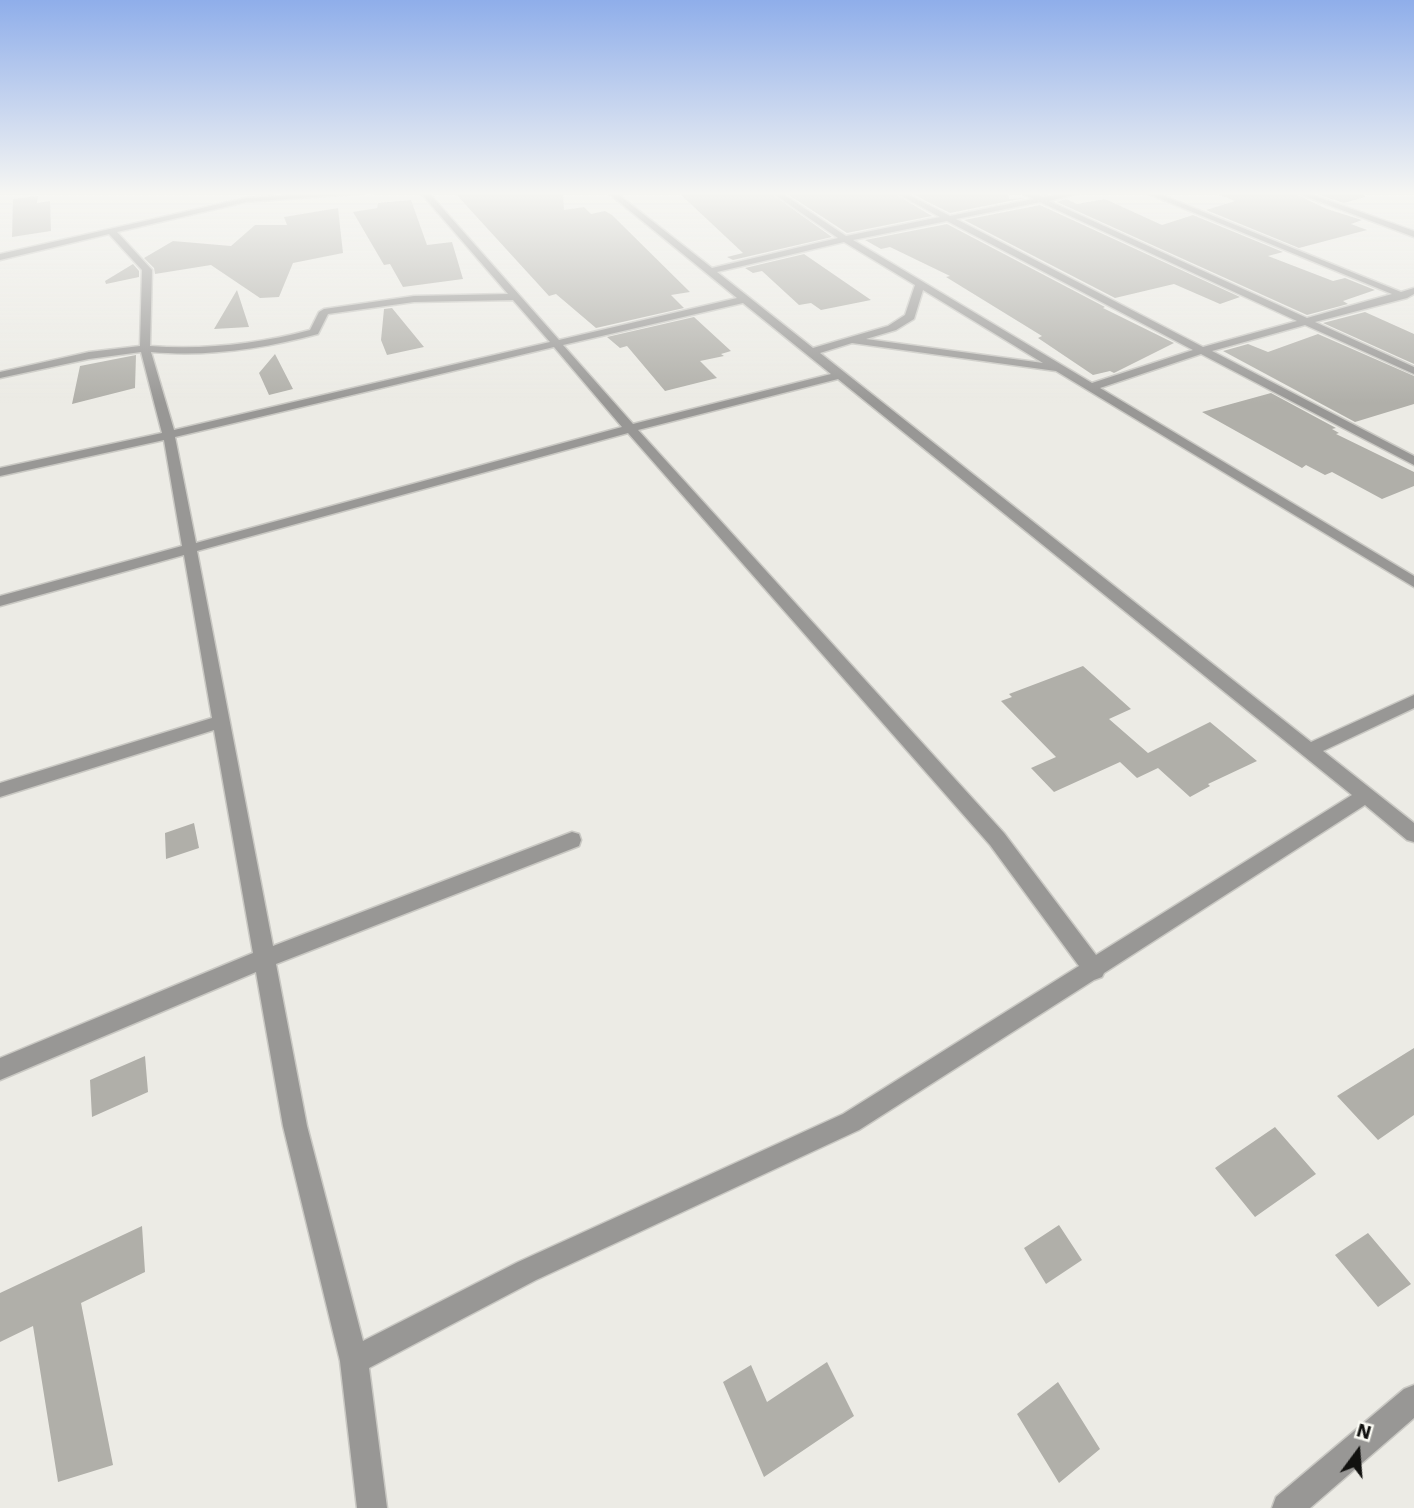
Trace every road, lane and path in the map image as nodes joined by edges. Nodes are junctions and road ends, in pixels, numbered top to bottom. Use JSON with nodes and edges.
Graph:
{"nodes":[{"id":1,"x":140,"y":262,"type":"edge"},
{"id":2,"x":486,"y":262,"type":"edge"},
{"id":3,"x":699,"y":262,"type":"edge"},
{"id":4,"x":746,"y":262,"type":"edge"},
{"id":5,"x":884,"y":262,"type":"edge"},
{"id":6,"x":1034,"y":262,"type":"edge"},
{"id":7,"x":1178,"y":262,"type":"edge"},
{"id":8,"x":1322,"y":262,"type":"edge"},
{"id":9,"x":710,"y":271,"type":"junction"},
{"id":10,"x":920,"y":284,"type":"junction"},
{"id":11,"x":1414,"y":291,"type":"edge"},
{"id":12,"x":1401,"y":295,"type":"junction"},
{"id":13,"x":516,"y":297,"type":"junction"},
{"id":14,"x":746,"y":299,"type":"junction"},
{"id":15,"x":1414,"y":300,"type":"edge"},
{"id":16,"x":1306,"y":321,"type":"junction"},
{"id":17,"x":856,"y":341,"type":"junction"},
{"id":18,"x":555,"y":343,"type":"junction"},
{"id":19,"x":145,"y":349,"type":"junction"},
{"id":20,"x":1201,"y":351,"type":"junction"},
{"id":21,"x":812,"y":352,"type":"junction"},
{"id":22,"x":1061,"y":369,"type":"junction"},
{"id":23,"x":1414,"y":371,"type":"edge"},
{"id":24,"x":0,"y":374,"type":"edge"},
{"id":25,"x":841,"y":375,"type":"junction"},
{"id":26,"x":1090,"y":387,"type":"junction"},
{"id":27,"x":631,"y":428,"type":"junction"},
{"id":28,"x":169,"y":435,"type":"junction"},
{"id":29,"x":1414,"y":461,"type":"edge"},
{"id":30,"x":0,"y":472,"type":"edge"},
{"id":31,"x":190,"y":551,"type":"junction"},
{"id":32,"x":1414,"y":582,"type":"edge"},
{"id":33,"x":0,"y":601,"type":"edge"},
{"id":34,"x":1414,"y":701,"type":"edge"},
{"id":35,"x":221,"y":722,"type":"junction"},
{"id":36,"x":1310,"y":750,"type":"junction"},
{"id":37,"x":0,"y":790,"type":"edge"},
{"id":38,"x":1366,"y":795,"type":"junction"},
{"id":39,"x":1414,"y":834,"type":"edge"},
{"id":40,"x":572,"y":840,"type":"dead end"},
{"id":41,"x":264,"y":959,"type":"junction"},
{"id":42,"x":1094,"y":970,"type":"junction"},
{"id":43,"x":0,"y":1069,"type":"edge"},
{"id":44,"x":354,"y":1361,"type":"junction"},
{"id":45,"x":1414,"y":1399,"type":"edge"},
{"id":46,"x":372,"y":1508,"type":"edge"},
{"id":47,"x":1287,"y":1508,"type":"edge"}],
"edges":[{"from":1,"to":19,"type":"street"},
{"from":2,"to":13,"type":"street"},
{"from":3,"to":9,"type":"street"},
{"from":4,"to":9,"type":"street"},
{"from":5,"to":10,"type":"street"},
{"from":6,"to":20,"type":"street"},
{"from":7,"to":16,"type":"street"},
{"from":8,"to":12,"type":"street"},
{"from":9,"to":14,"type":"street"},
{"from":10,"to":17,"type":"street"},
{"from":10,"to":22,"type":"street"},
{"from":11,"to":12,"type":"street"},
{"from":12,"to":15,"type":"street"},
{"from":12,"to":16,"type":"street"},
{"from":13,"to":18,"type":"street"},
{"from":13,"to":19,"type":"street"},
{"from":14,"to":18,"type":"street"},
{"from":14,"to":21,"type":"street"},
{"from":16,"to":20,"type":"street"},
{"from":16,"to":23,"type":"street"},
{"from":17,"to":21,"type":"street"},
{"from":17,"to":22,"type":"street"},
{"from":18,"to":27,"type":"street"},
{"from":18,"to":28,"type":"street"},
{"from":19,"to":24,"type":"street"},
{"from":19,"to":28,"type":"street"},
{"from":20,"to":26,"type":"street"},
{"from":20,"to":29,"type":"street"},
{"from":21,"to":25,"type":"street"},
{"from":22,"to":26,"type":"street"},
{"from":25,"to":27,"type":"street"},
{"from":25,"to":36,"type":"street"},
{"from":26,"to":32,"type":"street"},
{"from":27,"to":31,"type":"street"},
{"from":27,"to":42,"type":"street"},
{"from":28,"to":30,"type":"street"},
{"from":28,"to":31,"type":"street"},
{"from":31,"to":33,"type":"street"},
{"from":31,"to":35,"type":"street"},
{"from":34,"to":36,"type":"street"},
{"from":35,"to":37,"type":"street"},
{"from":35,"to":41,"type":"street"},
{"from":36,"to":38,"type":"street"},
{"from":38,"to":39,"type":"street"},
{"from":38,"to":42,"type":"street"},
{"from":40,"to":41,"type":"street"},
{"from":41,"to":43,"type":"street"},
{"from":41,"to":44,"type":"street"},
{"from":42,"to":44,"type":"street"},
{"from":44,"to":46,"type":"street"},
{"from":45,"to":47,"type":"street"}]}
